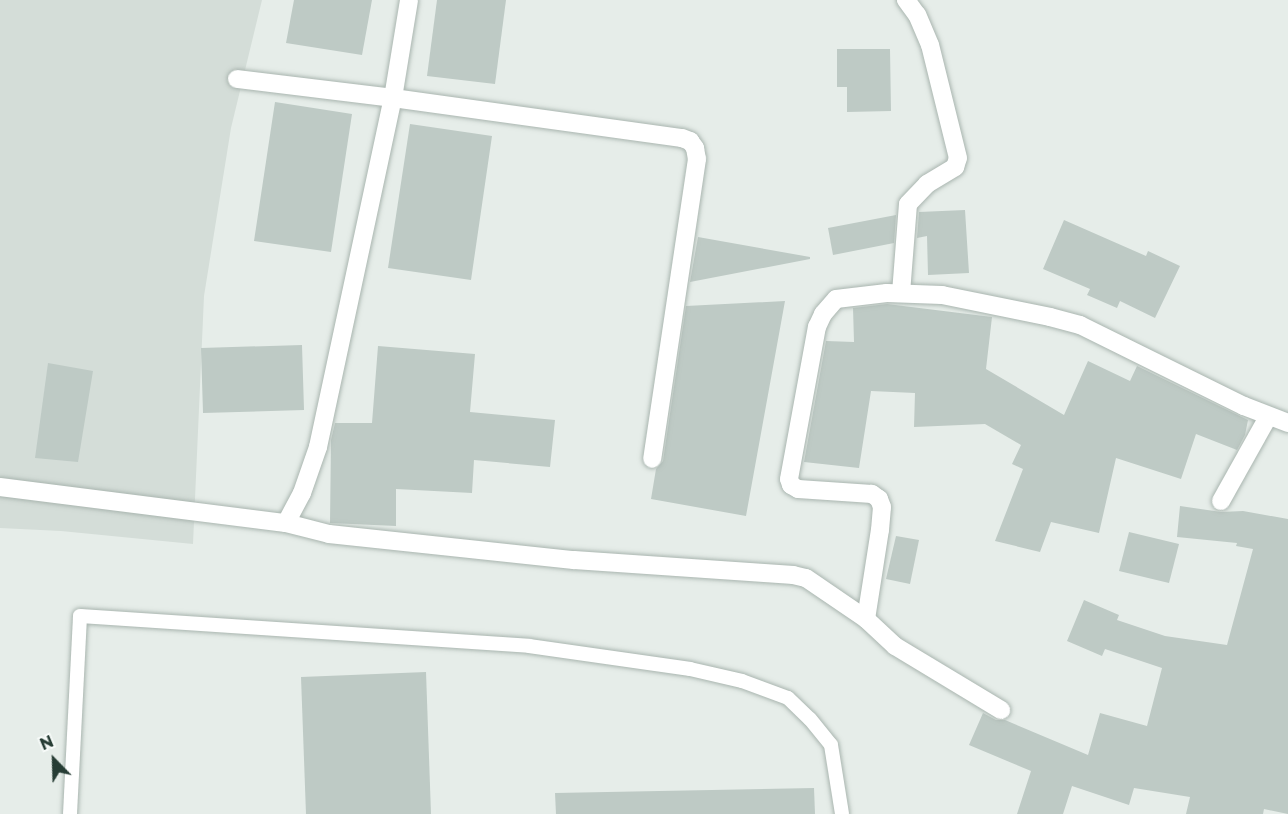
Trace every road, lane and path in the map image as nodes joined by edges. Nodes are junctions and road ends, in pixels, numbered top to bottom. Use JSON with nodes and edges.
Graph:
{"nodes":[{"id":1,"x":409,"y":0,"type":"edge"},
{"id":2,"x":906,"y":0,"type":"edge"},
{"id":3,"x":237,"y":79,"type":"dead end"},
{"id":4,"x":393,"y":98,"type":"junction"},
{"id":5,"x":901,"y":293,"type":"junction"},
{"id":6,"x":1268,"y":417,"type":"junction"},
{"id":7,"x":1288,"y":423,"type":"edge"},
{"id":8,"x":652,"y":459,"type":"dead end"},
{"id":9,"x":0,"y":487,"type":"edge"},
{"id":10,"x":1221,"y":501,"type":"dead end"},
{"id":11,"x":286,"y":523,"type":"junction"},
{"id":12,"x":866,"y":619,"type":"junction"},
{"id":13,"x":1001,"y":710,"type":"dead end"},
{"id":14,"x":70,"y":814,"type":"edge"},
{"id":15,"x":842,"y":814,"type":"edge"}],
"edges":[{"from":1,"to":4,"type":"street"},
{"from":2,"to":5,"type":"street"},
{"from":3,"to":4,"type":"street"},
{"from":4,"to":8,"type":"street"},
{"from":4,"to":11,"type":"street"},
{"from":5,"to":6,"type":"street"},
{"from":5,"to":12,"type":"street"},
{"from":6,"to":7,"type":"street"},
{"from":6,"to":10,"type":"street"},
{"from":9,"to":11,"type":"street"},
{"from":11,"to":12,"type":"street"},
{"from":12,"to":13,"type":"street"},
{"from":14,"to":15,"type":"lane"}]}
